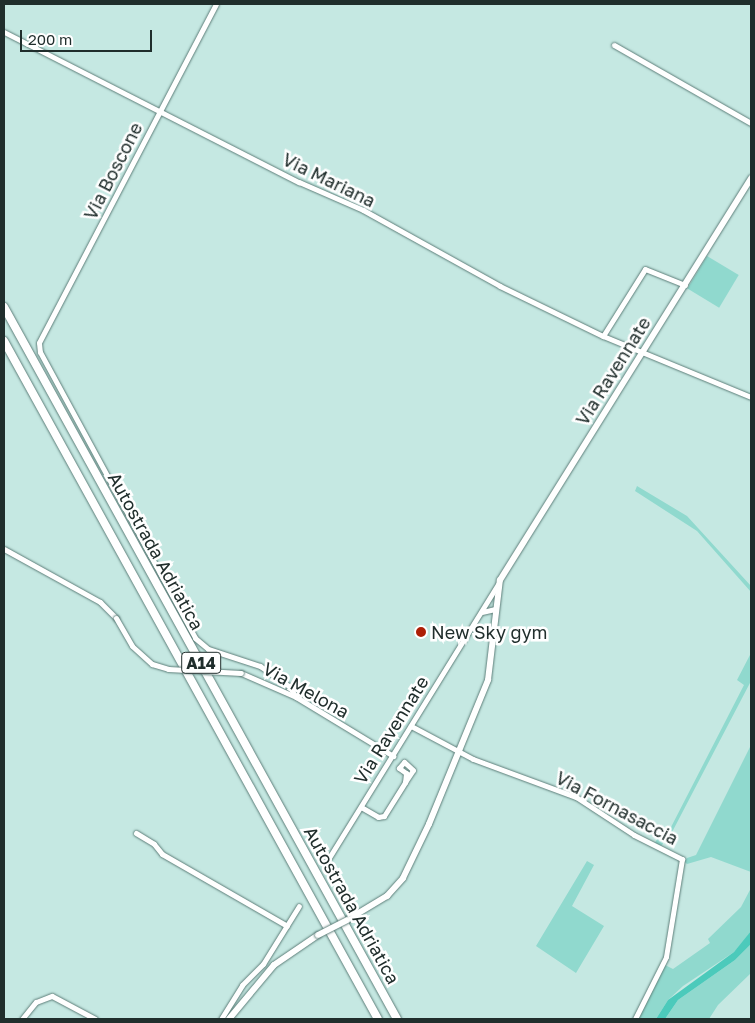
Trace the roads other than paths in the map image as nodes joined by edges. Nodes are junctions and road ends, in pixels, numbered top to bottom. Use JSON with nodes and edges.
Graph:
{"nodes":[{"id":1,"x":216,"y":4,"type":"edge"},
{"id":2,"x":4,"y":32,"type":"edge"},
{"id":3,"x":614,"y":45,"type":"dead end"},
{"id":4,"x":159,"y":110,"type":"junction"},
{"id":5,"x":751,"y":123,"type":"edge"},
{"id":6,"x":751,"y":178,"type":"edge"},
{"id":7,"x":685,"y":285,"type":"junction"},
{"id":8,"x":4,"y":307,"type":"edge"},
{"id":9,"x":603,"y":336,"type":"junction"},
{"id":10,"x":4,"y":341,"type":"edge"},
{"id":11,"x":643,"y":353,"type":"junction"},
{"id":12,"x":751,"y":397,"type":"edge"},
{"id":13,"x":4,"y":549,"type":"edge"},
{"id":14,"x":500,"y":580,"type":"junction"},
{"id":15,"x":495,"y":609,"type":"junction"},
{"id":16,"x":479,"y":614,"type":"junction"},
{"id":17,"x":296,"y":697,"type":"junction"},
{"id":18,"x":411,"y":726,"type":"junction"},
{"id":19,"x":458,"y":753,"type":"junction"},
{"id":20,"x":393,"y":756,"type":"junction"},
{"id":21,"x":405,"y":782,"type":"dead end"},
{"id":22,"x":361,"y":807,"type":"junction"},
{"id":23,"x":136,"y":833,"type":"dead end"},
{"id":24,"x":327,"y":861,"type":"dead end"},
{"id":25,"x":299,"y":906,"type":"dead end"},
{"id":26,"x":287,"y":926,"type":"junction"},
{"id":27,"x":22,"y":1019,"type":"edge"},
{"id":28,"x":96,"y":1019,"type":"edge"},
{"id":29,"x":221,"y":1019,"type":"edge"},
{"id":30,"x":229,"y":1019,"type":"edge"},
{"id":31,"x":378,"y":1019,"type":"edge"},
{"id":32,"x":397,"y":1019,"type":"edge"},
{"id":33,"x":635,"y":1019,"type":"edge"}],
"edges":[{"from":1,"to":4,"type":"street","name":"Via Boscone"},
{"from":2,"to":4,"type":"street","name":"Via Mariana"},
{"from":3,"to":5,"type":"street"},
{"from":4,"to":9,"type":"street","name":"Via Mariana"},
{"from":4,"to":17,"type":"street","name":"Via Boscone"},
{"from":6,"to":7,"type":"main road","name":"Via Ravennate"},
{"from":7,"to":9,"type":"street"},
{"from":7,"to":11,"type":"main road","name":"Via Ravennate"},
{"from":8,"to":32,"type":"highway","name":"Autostrada Adriatica","number":"A14"},
{"from":9,"to":11,"type":"street","name":"Via Mariana"},
{"from":10,"to":31,"type":"highway","name":"Autostrada Adriatica","number":"A14"},
{"from":11,"to":12,"type":"street","name":"Via Mariana"},
{"from":11,"to":14,"type":"main road","name":"Via Ravennate"},
{"from":13,"to":17,"type":"street","name":"Via Melona","bridge":true},
{"from":14,"to":15,"type":"main road","name":"Via Ravennate"},
{"from":14,"to":16,"type":"street","name":"Via Ravennate"},
{"from":15,"to":16,"type":"street"},
{"from":15,"to":19,"type":"main road","name":"Via Ravennate"},
{"from":16,"to":18,"type":"street","name":"Via Ravennate"},
{"from":17,"to":20,"type":"street","name":"Via Melona"},
{"from":18,"to":19,"type":"street","name":"Via Fornasaccia"},
{"from":18,"to":20,"type":"street","name":"Via Ravennate"},
{"from":19,"to":30,"type":"main road","name":"Via Ravennate","bridge":true},
{"from":19,"to":33,"type":"street","name":"Via Fornasaccia"},
{"from":20,"to":22,"type":"street","name":"Via Ravennate"},
{"from":21,"to":22,"type":"street"},
{"from":22,"to":24,"type":"street","name":"Via Ravennate"},
{"from":23,"to":26,"type":"street"},
{"from":25,"to":26,"type":"street"},
{"from":26,"to":29,"type":"street"},
{"from":27,"to":28,"type":"street"}]}
